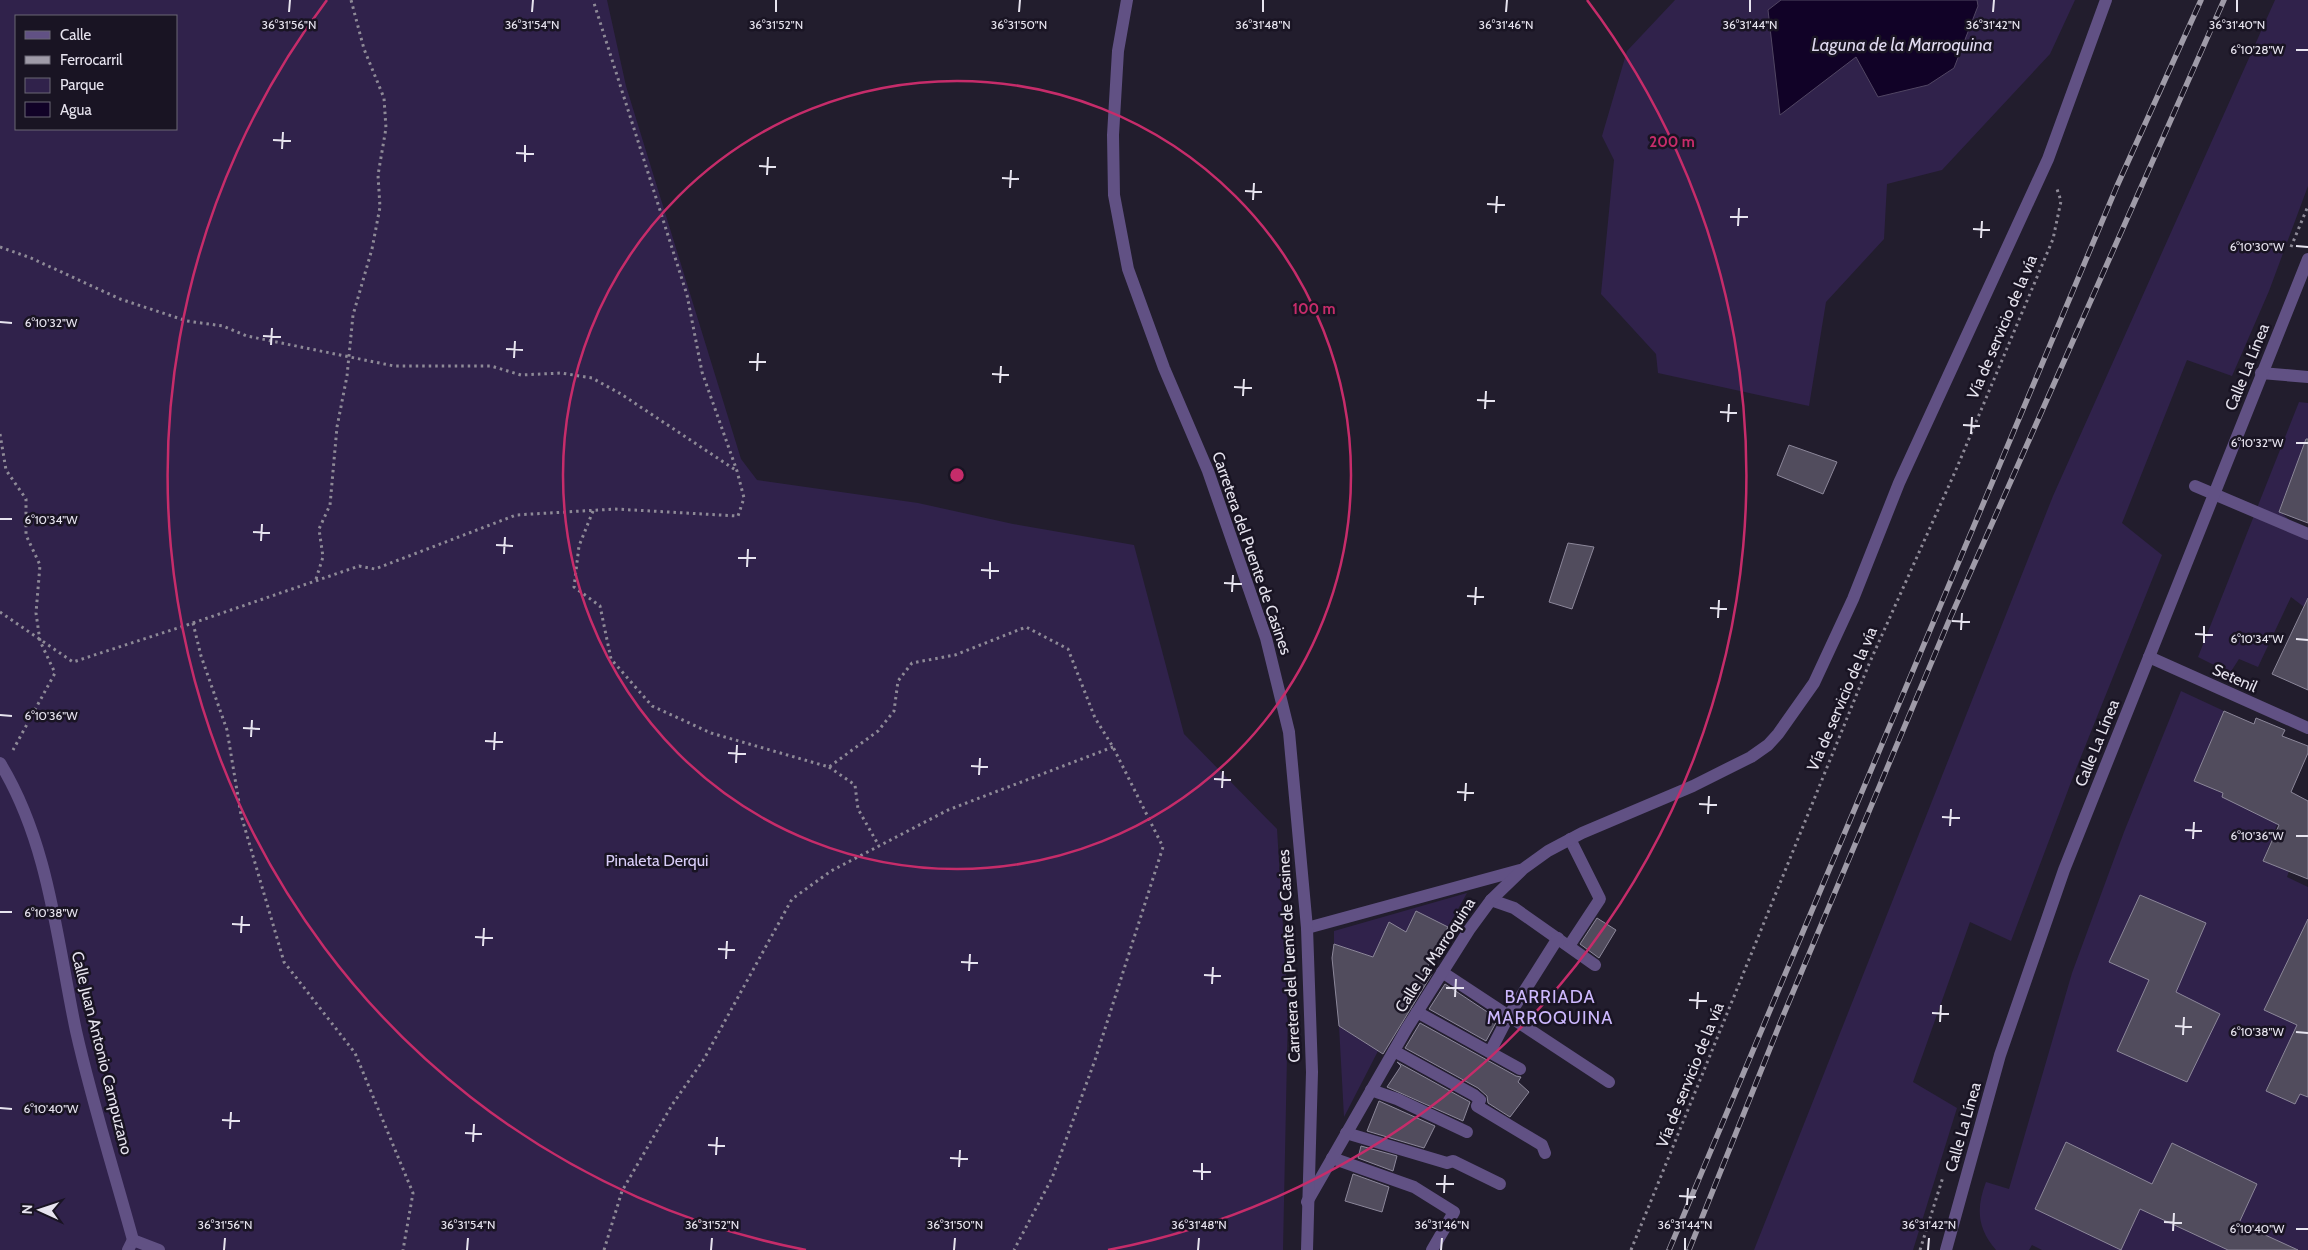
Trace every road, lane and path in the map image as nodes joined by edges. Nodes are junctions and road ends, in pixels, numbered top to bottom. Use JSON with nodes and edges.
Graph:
{"nodes":[{"id":1,"x":350,"y":0,"type":"edge"},
{"id":2,"x":594,"y":0,"type":"edge"},
{"id":3,"x":1127,"y":0,"type":"edge"},
{"id":4,"x":2106,"y":0,"type":"edge"},
{"id":5,"x":2048,"y":159,"type":"junction"},
{"id":6,"x":0,"y":246,"type":"edge"},
{"id":7,"x":2308,"y":259,"type":"edge"},
{"id":8,"x":349,"y":357,"type":"junction"},
{"id":9,"x":2261,"y":373,"type":"junction"},
{"id":10,"x":2308,"y":377,"type":"edge"},
{"id":11,"x":0,"y":434,"type":"edge"},
{"id":12,"x":737,"y":471,"type":"junction"},
{"id":13,"x":2195,"y":486,"type":"dead end"},
{"id":14,"x":2214,"y":493,"type":"junction"},
{"id":15,"x":593,"y":511,"type":"junction"},
{"id":16,"x":2308,"y":534,"type":"edge"},
{"id":17,"x":316,"y":579,"type":"junction"},
{"id":18,"x":0,"y":612,"type":"edge"},
{"id":19,"x":193,"y":623,"type":"junction"},
{"id":20,"x":40,"y":641,"type":"junction"},
{"id":21,"x":2149,"y":657,"type":"junction"},
{"id":22,"x":2308,"y":728,"type":"edge"},
{"id":23,"x":1113,"y":747,"type":"junction"},
{"id":24,"x":2,"y":765,"type":"edge"},
{"id":25,"x":829,"y":767,"type":"junction"},
{"id":26,"x":1570,"y":839,"type":"junction"},
{"id":27,"x":878,"y":846,"type":"junction"},
{"id":28,"x":1523,"y":870,"type":"junction"},
{"id":29,"x":1491,"y":900,"type":"junction"},
{"id":30,"x":1307,"y":928,"type":"junction"},
{"id":31,"x":1558,"y":938,"type":"junction"},
{"id":32,"x":1569,"y":946,"type":"junction"},
{"id":33,"x":1595,"y":965,"type":"dead end"},
{"id":34,"x":1442,"y":972,"type":"junction"},
{"id":35,"x":1417,"y":1012,"type":"junction"},
{"id":36,"x":1508,"y":1017,"type":"junction"},
{"id":37,"x":1394,"y":1050,"type":"junction"},
{"id":38,"x":1490,"y":1052,"type":"junction"},
{"id":39,"x":1520,"y":1069,"type":"dead end"},
{"id":40,"x":1609,"y":1082,"type":"dead end"},
{"id":41,"x":1371,"y":1090,"type":"junction"},
{"id":42,"x":1467,"y":1132,"type":"dead end"},
{"id":43,"x":1346,"y":1133,"type":"junction"},
{"id":44,"x":1545,"y":1153,"type":"dead end"},
{"id":45,"x":1332,"y":1158,"type":"junction"},
{"id":46,"x":1500,"y":1184,"type":"dead end"},
{"id":47,"x":1307,"y":1202,"type":"junction"},
{"id":48,"x":130,"y":1245,"type":"edge"},
{"id":49,"x":159,"y":1250,"type":"edge"},
{"id":50,"x":403,"y":1250,"type":"edge"},
{"id":51,"x":604,"y":1250,"type":"edge"},
{"id":52,"x":1014,"y":1250,"type":"edge"},
{"id":53,"x":1307,"y":1250,"type":"edge"},
{"id":54,"x":1432,"y":1250,"type":"edge"},
{"id":55,"x":1631,"y":1250,"type":"edge"},
{"id":56,"x":1946,"y":1250,"type":"edge"}],
"edges":[{"from":1,"to":8,"type":"path"},
{"from":2,"to":12,"type":"path"},
{"from":3,"to":30,"type":"street","name":"Carretera del Puente de Casines"},
{"from":4,"to":5,"type":"street"},
{"from":5,"to":26,"type":"street","name":"Calle La Marroquina"},
{"from":5,"to":55,"type":"path","name":"Vía de servicio de la vía"},
{"from":6,"to":8,"type":"path"},
{"from":7,"to":9,"type":"street","name":"Calle La Línea"},
{"from":8,"to":12,"type":"path"},
{"from":8,"to":17,"type":"path"},
{"from":9,"to":10,"type":"street"},
{"from":9,"to":14,"type":"street","name":"Calle La Línea"},
{"from":11,"to":20,"type":"path"},
{"from":12,"to":15,"type":"path"},
{"from":13,"to":14,"type":"street"},
{"from":14,"to":16,"type":"street"},
{"from":14,"to":21,"type":"street","name":"Calle La Línea"},
{"from":15,"to":17,"type":"path"},
{"from":15,"to":25,"type":"path"},
{"from":17,"to":19,"type":"path"},
{"from":18,"to":20,"type":"path"},
{"from":19,"to":20,"type":"path"},
{"from":19,"to":50,"type":"path"},
{"from":20,"to":24,"type":"path"},
{"from":21,"to":22,"type":"street","name":"Setenil"},
{"from":21,"to":56,"type":"street","name":"Calle La Línea"},
{"from":23,"to":25,"type":"path"},
{"from":23,"to":27,"type":"path"},
{"from":23,"to":52,"type":"path"},
{"from":24,"to":48,"type":"street","name":"Calle Juan Antonio Campuzano"},
{"from":25,"to":27,"type":"path"},
{"from":26,"to":28,"type":"street","name":"Calle La Marroquina"},
{"from":26,"to":32,"type":"street"},
{"from":27,"to":51,"type":"path"},
{"from":28,"to":29,"type":"street","name":"Calle La Marroquina"},
{"from":28,"to":30,"type":"street"},
{"from":29,"to":31,"type":"street"},
{"from":29,"to":34,"type":"street","name":"Calle La Marroquina"},
{"from":30,"to":47,"type":"street","name":"Carretera del Puente de Casines"},
{"from":31,"to":32,"type":"street"},
{"from":31,"to":36,"type":"street"},
{"from":32,"to":33,"type":"street"},
{"from":34,"to":35,"type":"street","name":"Calle La Marroquina"},
{"from":34,"to":36,"type":"street"},
{"from":35,"to":37,"type":"street","name":"Calle La Marroquina"},
{"from":35,"to":38,"type":"street"},
{"from":36,"to":38,"type":"street"},
{"from":36,"to":40,"type":"street"},
{"from":37,"to":41,"type":"street","name":"Calle La Marroquina"},
{"from":37,"to":44,"type":"street"},
{"from":38,"to":39,"type":"street"},
{"from":41,"to":42,"type":"street"},
{"from":41,"to":43,"type":"street","name":"Calle La Marroquina"},
{"from":43,"to":45,"type":"street","name":"Calle La Marroquina"},
{"from":43,"to":46,"type":"street"},
{"from":45,"to":47,"type":"street","name":"Calle La Marroquina"},
{"from":45,"to":54,"type":"street"},
{"from":47,"to":53,"type":"street","name":"Carretera del Puente de Casines"},
{"from":48,"to":49,"type":"street","name":"Calle Juan Antonio Campuzano"}]}
